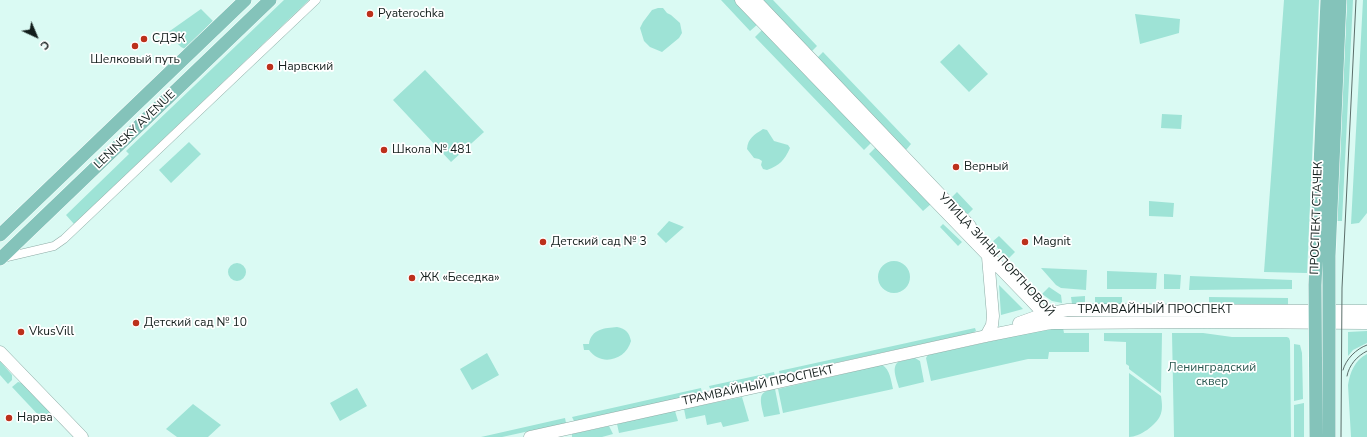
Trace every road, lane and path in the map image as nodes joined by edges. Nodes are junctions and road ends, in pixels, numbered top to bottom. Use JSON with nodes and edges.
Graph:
{"nodes":[{"id":1,"x":245,"y":0,"type":"edge"},
{"id":2,"x":270,"y":0,"type":"edge"},
{"id":3,"x":316,"y":0,"type":"edge"},
{"id":4,"x":741,"y":0,"type":"edge"},
{"id":5,"x":754,"y":0,"type":"edge"},
{"id":6,"x":1327,"y":0,"type":"edge"},
{"id":7,"x":1340,"y":0,"type":"edge"},
{"id":8,"x":0,"y":235,"type":"edge"},
{"id":9,"x":988,"y":257,"type":"junction"},
{"id":10,"x":1,"y":259,"type":"edge"},
{"id":11,"x":1367,"y":311,"type":"edge"},
{"id":12,"x":1048,"y":313,"type":"junction"},
{"id":13,"x":1314,"y":317,"type":"junction"},
{"id":14,"x":1328,"y":317,"type":"junction"},
{"id":15,"x":1058,"y":323,"type":"junction"},
{"id":16,"x":1367,"y":323,"type":"edge"},
{"id":17,"x":986,"y":336,"type":"junction"},
{"id":18,"x":0,"y":352,"type":"edge"},
{"id":19,"x":82,"y":437,"type":"edge"},
{"id":20,"x":530,"y":437,"type":"edge"},
{"id":21,"x":1316,"y":437,"type":"edge"},
{"id":22,"x":1329,"y":437,"type":"edge"}],
"edges":[{"from":1,"to":8,"type":"main road","name":"LENINSKY AVENUE"},
{"from":2,"to":10,"type":"main road","name":"LENINSKY AVENUE"},
{"from":3,"to":10,"type":"street"},
{"from":4,"to":9,"type":"main road","name":"УЛИЦА ЗИНЫ ПОРТНОВОЙ"},
{"from":5,"to":12,"type":"main road","name":"УЛИЦА ЗИНЫ ПОРТНОВОЙ"},
{"from":6,"to":13,"type":"main road","name":"ПРОСПЕКТ СТАЧЕК"},
{"from":7,"to":14,"type":"main road","name":"ПРОСПЕКТ СТАЧЕК"},
{"from":9,"to":12,"type":"main road","name":"УЛИЦА ЗИНЫ ПОРТНОВОЙ"},
{"from":9,"to":17,"type":"main road"},
{"from":11,"to":14,"type":"main road"},
{"from":12,"to":13,"type":"main road","name":"ТРАМВАЙНЫЙ ПРОСПЕКТ"},
{"from":12,"to":15,"type":"main road","name":"УЛИЦА ЗИНЫ ПОРТНОВОЙ"},
{"from":12,"to":17,"type":"main road","name":"ТРАМВАЙНЫЙ ПРОСПЕКТ"},
{"from":13,"to":14,"type":"main road","name":"ТРАМВАЙНЫЙ ПРОСПЕКТ"},
{"from":13,"to":15,"type":"main road","name":"ТРАМВАЙНЫЙ ПРОСПЕКТ"},
{"from":13,"to":21,"type":"main road","name":"ПРОСПЕКТ СТАЧЕК"},
{"from":14,"to":16,"type":"main road"},
{"from":14,"to":22,"type":"main road","name":"ПРОСПЕКТ СТАЧЕК"},
{"from":15,"to":17,"type":"main road","name":"ТРАМВАЙНЫЙ ПРОСПЕКТ"},
{"from":17,"to":20,"type":"main road","name":"ТРАМВАЙНЫЙ ПРОСПЕКТ"},
{"from":18,"to":19,"type":"main road"}]}
